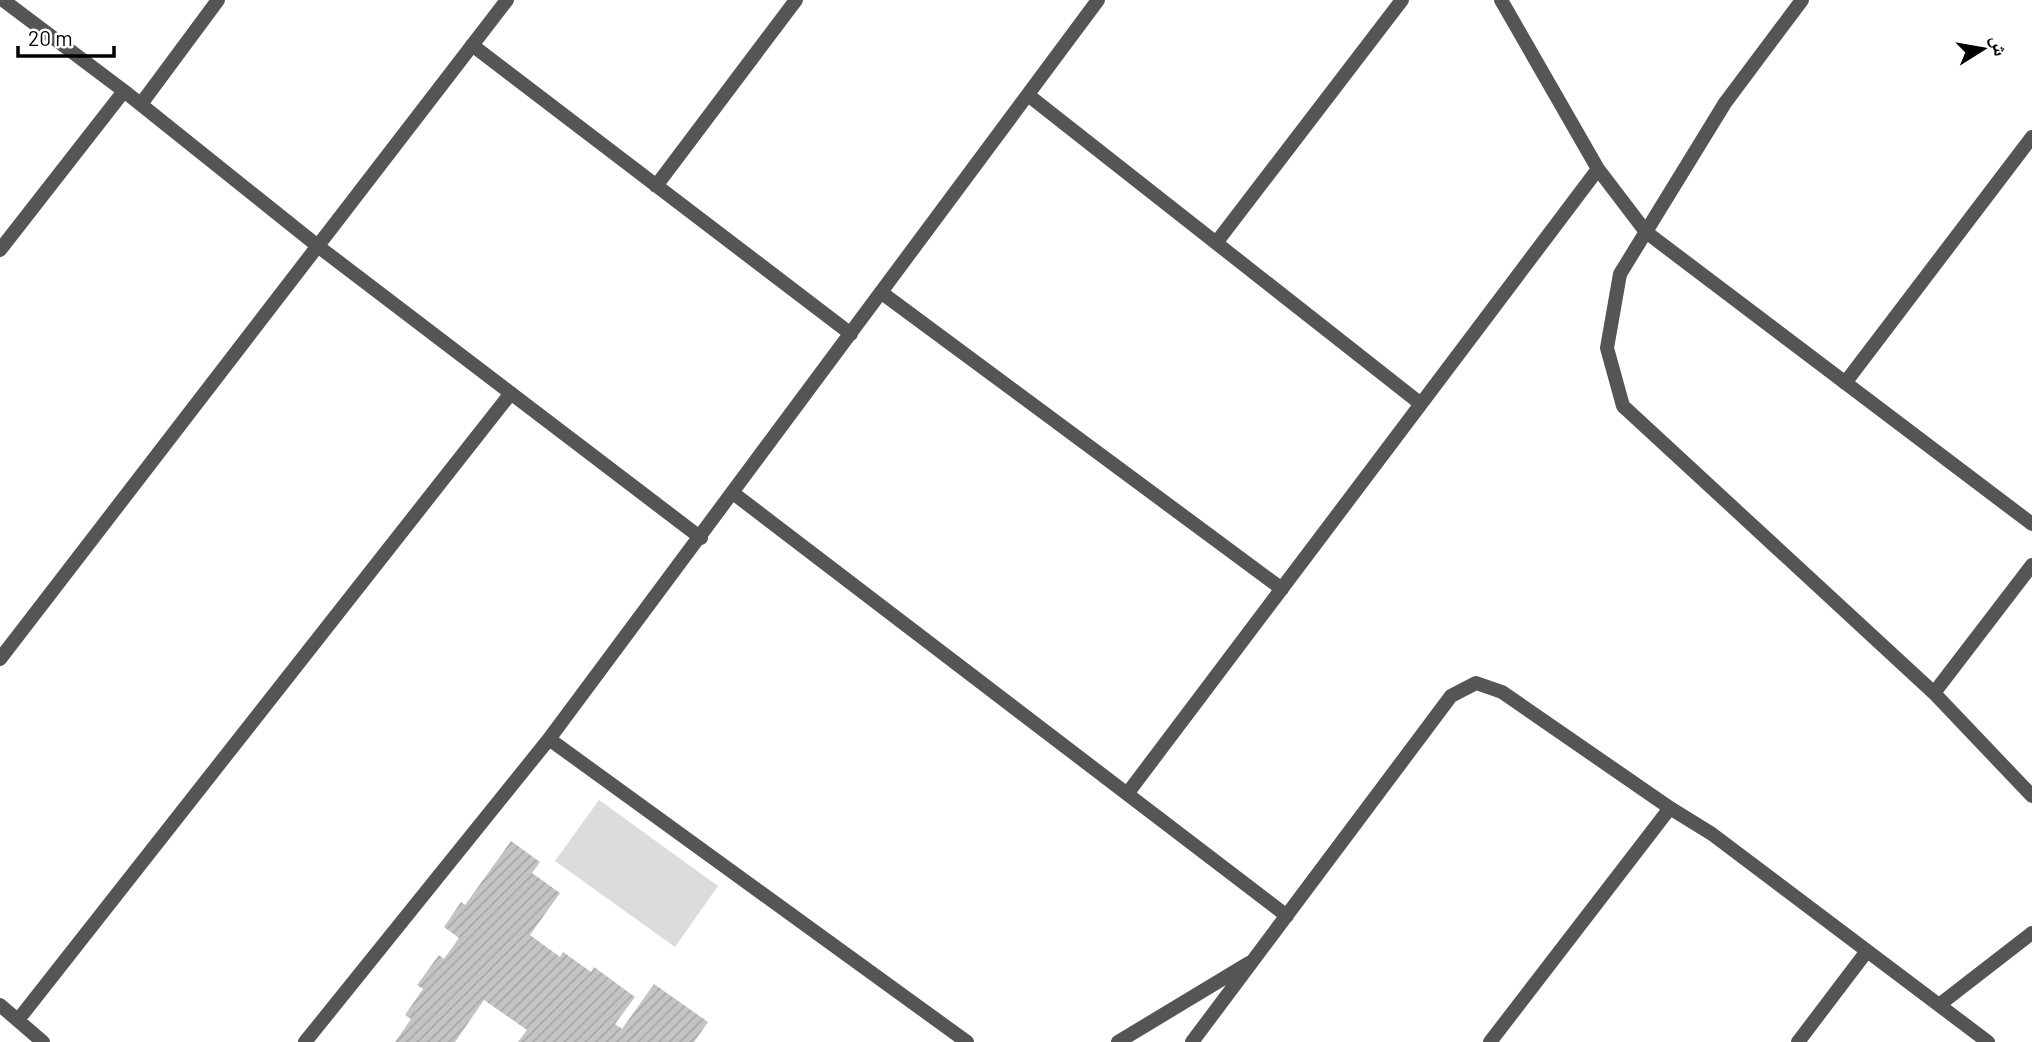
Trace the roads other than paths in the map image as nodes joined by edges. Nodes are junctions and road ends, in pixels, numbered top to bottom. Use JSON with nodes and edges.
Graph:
{"nodes":[{"id":1,"x":3,"y":0,"type":"edge"},
{"id":2,"x":218,"y":0,"type":"edge"},
{"id":3,"x":507,"y":0,"type":"edge"},
{"id":4,"x":796,"y":0,"type":"edge"},
{"id":5,"x":1098,"y":0,"type":"edge"},
{"id":6,"x":1402,"y":0,"type":"edge"},
{"id":7,"x":1501,"y":0,"type":"edge"},
{"id":8,"x":1784,"y":0,"type":"edge"},
{"id":9,"x":1802,"y":0,"type":"edge"},
{"id":10,"x":1792,"y":14,"type":"junction"},
{"id":11,"x":472,"y":45,"type":"junction"},
{"id":12,"x":124,"y":91,"type":"junction"},
{"id":13,"x":1028,"y":95,"type":"junction"},
{"id":14,"x":141,"y":104,"type":"junction"},
{"id":15,"x":2032,"y":137,"type":"edge"},
{"id":16,"x":1598,"y":169,"type":"junction"},
{"id":17,"x":656,"y":186,"type":"junction"},
{"id":18,"x":1646,"y":232,"type":"junction"},
{"id":19,"x":1216,"y":243,"type":"junction"},
{"id":20,"x":319,"y":247,"type":"junction"},
{"id":21,"x":0,"y":250,"type":"edge"},
{"id":22,"x":881,"y":293,"type":"junction"},
{"id":23,"x":851,"y":334,"type":"junction"},
{"id":24,"x":1845,"y":383,"type":"junction"},
{"id":25,"x":511,"y":393,"type":"junction"},
{"id":26,"x":1422,"y":404,"type":"junction"},
{"id":27,"x":733,"y":493,"type":"junction"},
{"id":28,"x":2032,"y":524,"type":"edge"},
{"id":29,"x":701,"y":538,"type":"junction"},
{"id":30,"x":2032,"y":565,"type":"edge"},
{"id":31,"x":1282,"y":589,"type":"junction"},
{"id":32,"x":0,"y":659,"type":"edge"},
{"id":33,"x":1934,"y":693,"type":"junction"},
{"id":34,"x":549,"y":739,"type":"junction"},
{"id":35,"x":1127,"y":794,"type":"junction"},
{"id":36,"x":2032,"y":796,"type":"edge"},
{"id":37,"x":1671,"y":808,"type":"junction"},
{"id":38,"x":1287,"y":916,"type":"junction"},
{"id":39,"x":2032,"y":933,"type":"edge"},
{"id":40,"x":1867,"y":951,"type":"junction"},
{"id":41,"x":1255,"y":959,"type":"junction"},
{"id":42,"x":0,"y":1005,"type":"edge"},
{"id":43,"x":1939,"y":1005,"type":"junction"},
{"id":44,"x":18,"y":1020,"type":"junction"},
{"id":45,"x":43,"y":1042,"type":"edge"},
{"id":46,"x":306,"y":1042,"type":"edge"},
{"id":47,"x":967,"y":1042,"type":"edge"},
{"id":48,"x":1118,"y":1042,"type":"edge"},
{"id":49,"x":1192,"y":1042,"type":"edge"},
{"id":50,"x":1490,"y":1042,"type":"edge"},
{"id":51,"x":1798,"y":1042,"type":"edge"},
{"id":52,"x":1988,"y":1042,"type":"edge"}],
"edges":[{"from":1,"to":12,"type":"street"},
{"from":2,"to":14,"type":"street"},
{"from":3,"to":11,"type":"street"},
{"from":4,"to":17,"type":"street"},
{"from":5,"to":13,"type":"street"},
{"from":6,"to":19,"type":"street"},
{"from":7,"to":16,"type":"street"},
{"from":8,"to":10,"type":"street"},
{"from":9,"to":10,"type":"street"},
{"from":10,"to":18,"type":"street"},
{"from":11,"to":17,"type":"street"},
{"from":11,"to":20,"type":"street"},
{"from":12,"to":14,"type":"street"},
{"from":12,"to":21,"type":"street"},
{"from":13,"to":19,"type":"street"},
{"from":13,"to":22,"type":"street"},
{"from":14,"to":20,"type":"street"},
{"from":15,"to":24,"type":"street"},
{"from":16,"to":18,"type":"street"},
{"from":16,"to":26,"type":"street"},
{"from":17,"to":23,"type":"street"},
{"from":18,"to":24,"type":"street"},
{"from":18,"to":33,"type":"street"},
{"from":19,"to":26,"type":"street"},
{"from":20,"to":25,"type":"street"},
{"from":20,"to":32,"type":"street"},
{"from":22,"to":23,"type":"street"},
{"from":22,"to":31,"type":"street"},
{"from":23,"to":27,"type":"street"},
{"from":24,"to":28,"type":"street"},
{"from":25,"to":29,"type":"street"},
{"from":25,"to":44,"type":"street"},
{"from":26,"to":31,"type":"street"},
{"from":27,"to":29,"type":"street"},
{"from":27,"to":35,"type":"street"},
{"from":29,"to":34,"type":"street"},
{"from":30,"to":33,"type":"street"},
{"from":31,"to":35,"type":"street"},
{"from":33,"to":36,"type":"street"},
{"from":34,"to":46,"type":"street"},
{"from":34,"to":47,"type":"street"},
{"from":35,"to":38,"type":"street"},
{"from":37,"to":38,"type":"street"},
{"from":37,"to":40,"type":"street"},
{"from":37,"to":50,"type":"street"},
{"from":38,"to":41,"type":"street"},
{"from":39,"to":43,"type":"street"},
{"from":40,"to":43,"type":"street"},
{"from":40,"to":51,"type":"street"},
{"from":41,"to":48,"type":"street"},
{"from":41,"to":49,"type":"street"},
{"from":42,"to":44,"type":"street"},
{"from":43,"to":52,"type":"street"},
{"from":44,"to":45,"type":"street"}]}
